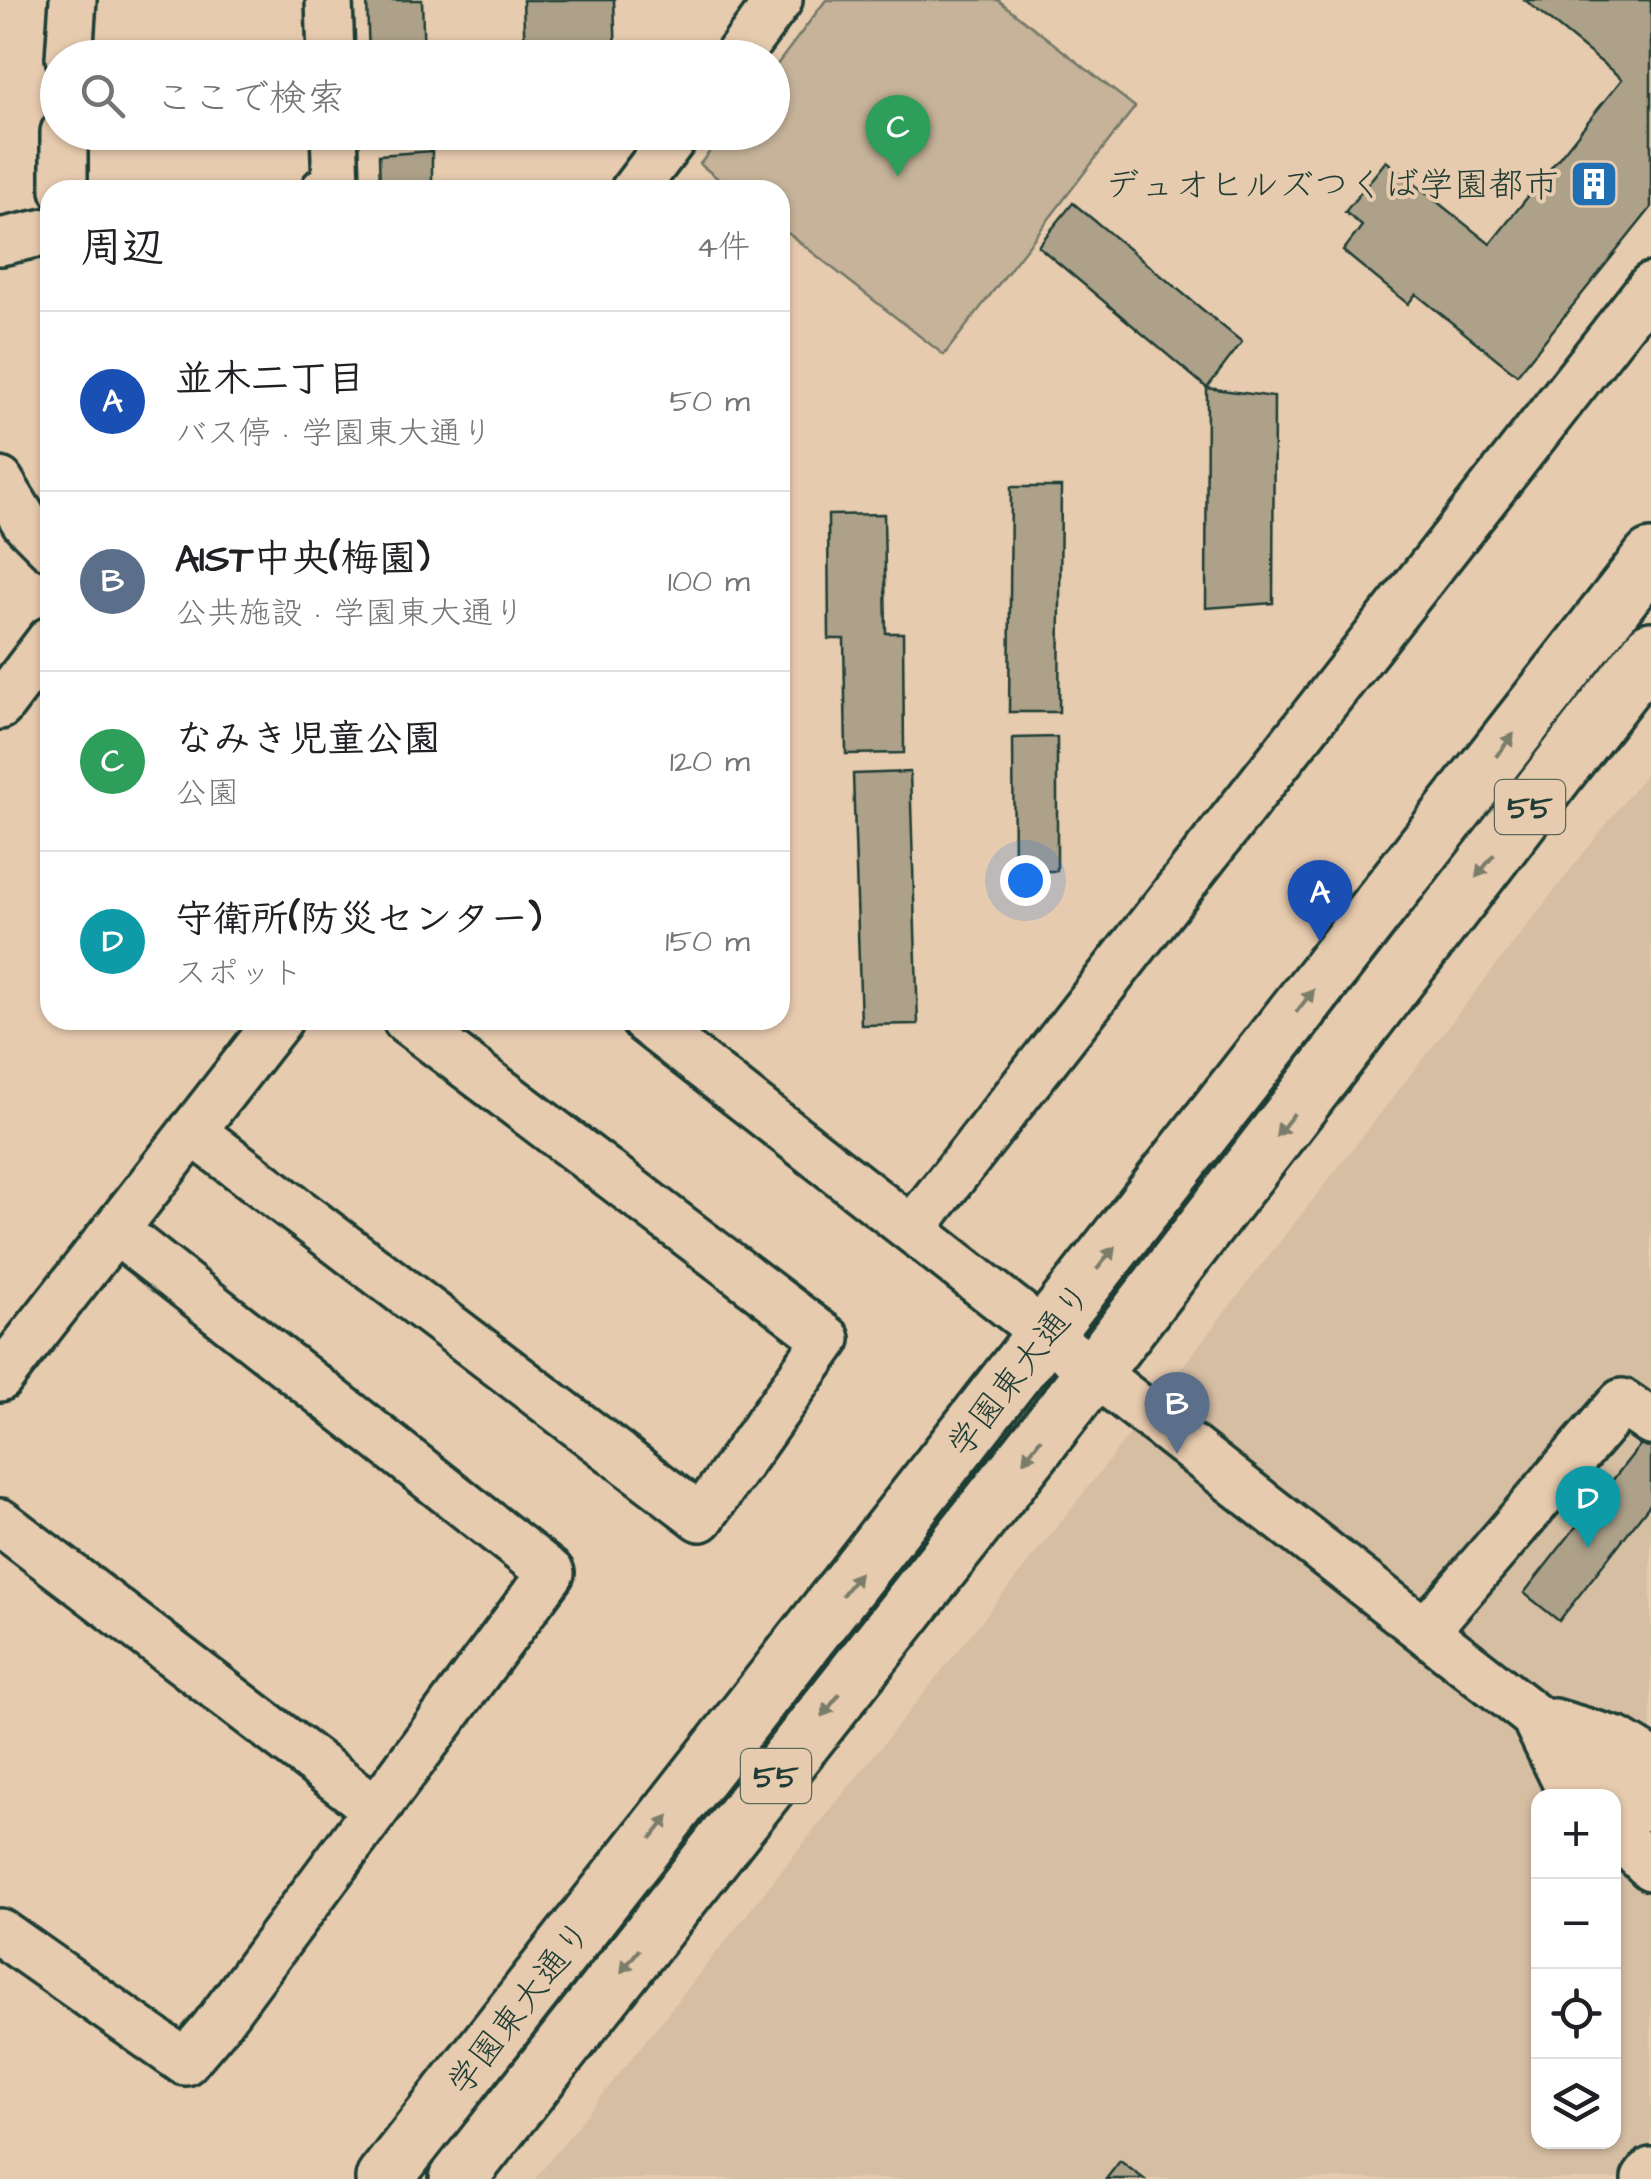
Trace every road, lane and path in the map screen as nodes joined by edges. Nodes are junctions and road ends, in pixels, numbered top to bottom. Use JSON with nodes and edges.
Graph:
{"nodes":[{"id":1,"x":72,"y":0,"type":"edge"},
{"id":2,"x":329,"y":0,"type":"edge"},
{"id":3,"x":780,"y":0,"type":"edge"},
{"id":4,"x":70,"y":40,"type":"edge"},
{"id":5,"x":330,"y":40,"type":"edge"},
{"id":6,"x":750,"y":40,"type":"edge"},
{"id":7,"x":64,"y":150,"type":"edge"},
{"id":8,"x":335,"y":150,"type":"edge"},
{"id":9,"x":664,"y":150,"type":"edge"},
{"id":10,"x":64,"y":180,"type":"edge"},
{"id":11,"x":336,"y":180,"type":"edge"},
{"id":12,"x":642,"y":180,"type":"edge"},
{"id":13,"x":40,"y":232,"type":"edge"},
{"id":14,"x":0,"y":242,"type":"edge"},
{"id":15,"x":1651,"y":286,"type":"edge"},
{"id":16,"x":0,"y":481,"type":"edge"},
{"id":17,"x":40,"y":537,"type":"edge"},
{"id":18,"x":1651,"y":558,"type":"edge"},
{"id":19,"x":1651,"y":650,"type":"edge"},
{"id":20,"x":40,"y":653,"type":"edge"},
{"id":21,"x":0,"y":706,"type":"edge"},
{"id":22,"x":271,"y":1030,"type":"edge"},
{"id":23,"x":419,"y":1030,"type":"edge"},
{"id":24,"x":657,"y":1030,"type":"edge"},
{"id":25,"x":192,"y":1131,"type":"junction"},
{"id":26,"x":913,"y":1228,"type":"junction"},
{"id":27,"x":115,"y":1230,"type":"junction"},
{"id":28,"x":1046,"y":1335,"type":"junction"},
{"id":29,"x":1092,"y":1373,"type":"junction"},
{"id":30,"x":0,"y":1378,"type":"edge"},
{"id":31,"x":1651,"y":1422,"type":"edge"},
{"id":32,"x":0,"y":1522,"type":"edge"},
{"id":33,"x":1426,"y":1630,"type":"junction"},
{"id":34,"x":1534,"y":1716,"type":"junction"},
{"id":35,"x":1651,"y":1761,"type":"edge"},
{"id":36,"x":1570,"y":1789,"type":"edge"},
{"id":37,"x":1651,"y":1808,"type":"edge"},
{"id":38,"x":376,"y":1809,"type":"junction"},
{"id":39,"x":1621,"y":1838,"type":"edge"},
{"id":40,"x":1651,"y":1867,"type":"edge"},
{"id":41,"x":0,"y":1932,"type":"edge"},
{"id":42,"x":1651,"y":2171,"type":"edge"},
{"id":43,"x":384,"y":2179,"type":"edge"},
{"id":44,"x":458,"y":2179,"type":"edge"},
{"id":45,"x":1645,"y":2179,"type":"edge"}],
"edges":[{"from":1,"to":4,"type":"street"},
{"from":2,"to":5,"type":"street"},
{"from":3,"to":6,"type":"street"},
{"from":7,"to":10,"type":"street"},
{"from":8,"to":11,"type":"street"},
{"from":9,"to":12,"type":"street"},
{"from":13,"to":14,"type":"street"},
{"from":15,"to":26,"type":"street"},
{"from":16,"to":17,"type":"street"},
{"from":28,"to":18,"type":"main road","name":"学園東大通り","number":"55","one_way":true},
{"from":19,"to":29,"type":"main road","name":"学園東大通り","number":"55","one_way":true},
{"from":20,"to":21,"type":"street"},
{"from":22,"to":25,"type":"street"},
{"from":23,"to":25,"type":"street"},
{"from":24,"to":26,"type":"street"},
{"from":25,"to":27,"type":"street"},
{"from":26,"to":28,"type":"street"},
{"from":27,"to":30,"type":"street"},
{"from":27,"to":38,"type":"street"},
{"from":28,"to":29,"type":"street"},
{"from":43,"to":28,"type":"main road","name":"学園東大通り","number":"55","one_way":true},
{"from":29,"to":33,"type":"street"},
{"from":29,"to":44,"type":"main road","name":"学園東大通り","number":"55","one_way":true},
{"from":31,"to":33,"type":"street"},
{"from":32,"to":38,"type":"street"},
{"from":33,"to":34,"type":"street"},
{"from":34,"to":35,"type":"street"},
{"from":34,"to":36,"type":"street"},
{"from":34,"to":37,"type":"street"},
{"from":38,"to":41,"type":"street"},
{"from":39,"to":40,"type":"street"},
{"from":42,"to":45,"type":"street"}]}
